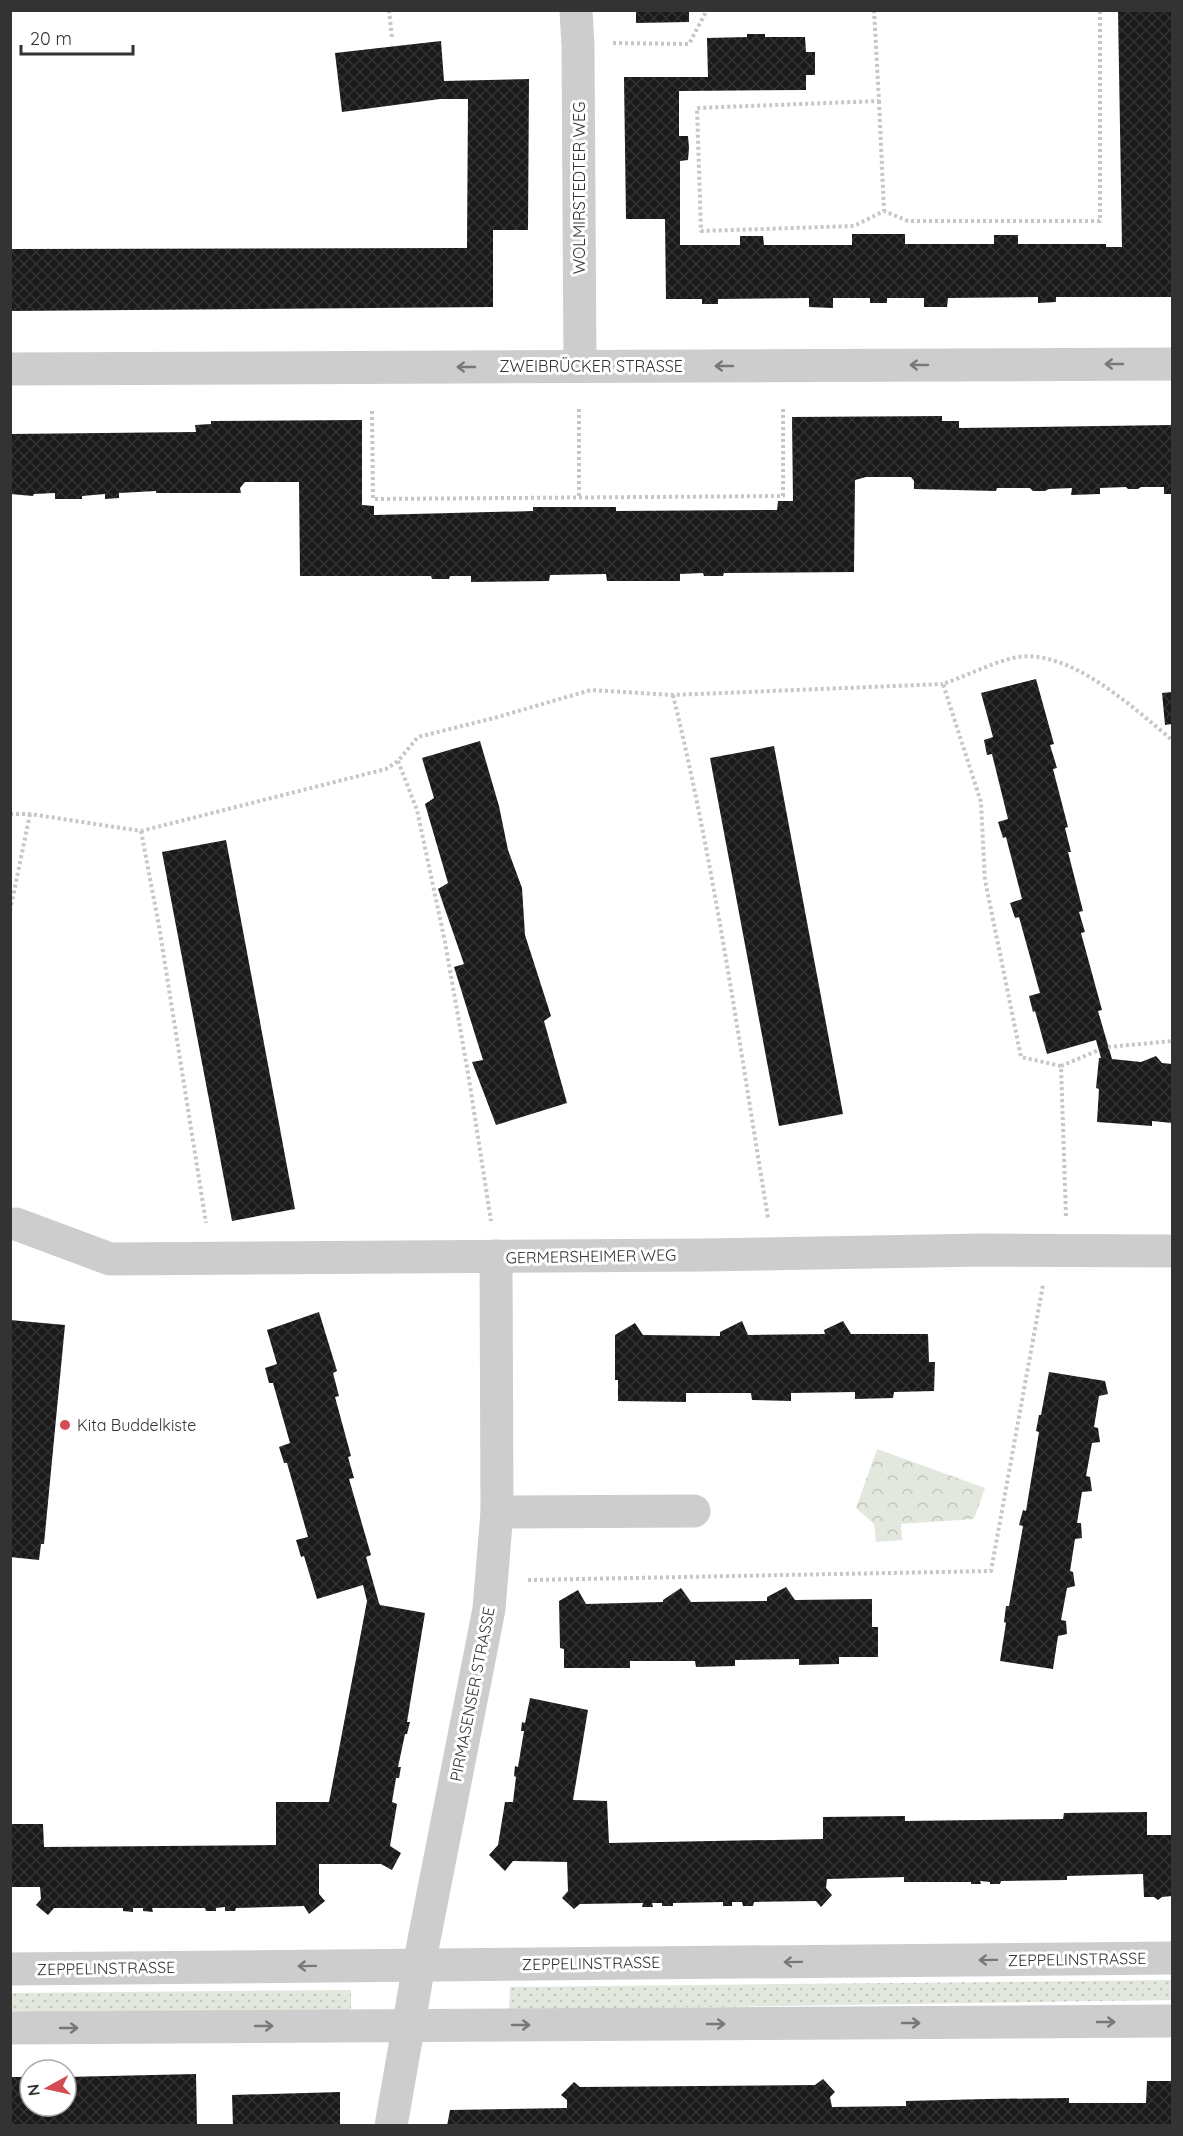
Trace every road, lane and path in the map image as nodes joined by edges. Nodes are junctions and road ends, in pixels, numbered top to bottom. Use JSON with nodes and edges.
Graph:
{"nodes":[{"id":1,"x":389,"y":10,"type":"edge"},
{"id":2,"x":576,"y":10,"type":"edge"},
{"id":3,"x":707,"y":10,"type":"edge"},
{"id":4,"x":874,"y":10,"type":"edge"},
{"id":5,"x":1100,"y":10,"type":"edge"},
{"id":6,"x":392,"y":38,"type":"dead end"},
{"id":7,"x":609,"y":44,"type":"dead end"},
{"id":8,"x":879,"y":101,"type":"junction"},
{"id":9,"x":884,"y":211,"type":"junction"},
{"id":10,"x":1173,"y":364,"type":"edge"},
{"id":11,"x":580,"y":366,"type":"junction"},
{"id":12,"x":10,"y":369,"type":"edge"},
{"id":13,"x":783,"y":408,"type":"dead end"},
{"id":14,"x":579,"y":409,"type":"dead end"},
{"id":15,"x":372,"y":411,"type":"dead end"},
{"id":16,"x":579,"y":497,"type":"junction"},
{"id":17,"x":943,"y":684,"type":"junction"},
{"id":18,"x":673,"y":695,"type":"junction"},
{"id":19,"x":1173,"y":740,"type":"edge"},
{"id":20,"x":398,"y":761,"type":"junction"},
{"id":21,"x":10,"y":814,"type":"edge"},
{"id":22,"x":30,"y":814,"type":"junction"},
{"id":23,"x":141,"y":831,"type":"junction"},
{"id":24,"x":10,"y":911,"type":"edge"},
{"id":25,"x":1173,"y":1041,"type":"edge"},
{"id":26,"x":1108,"y":1047,"type":"dead end"},
{"id":27,"x":1098,"y":1050,"type":"dead end"},
{"id":28,"x":1061,"y":1066,"type":"junction"},
{"id":29,"x":16,"y":1224,"type":"dead end"},
{"id":30,"x":1066,"y":1225,"type":"dead end"},
{"id":31,"x":770,"y":1227,"type":"dead end"},
{"id":32,"x":207,"y":1233,"type":"dead end"},
{"id":33,"x":494,"y":1243,"type":"junction"},
{"id":34,"x":1173,"y":1251,"type":"edge"},
{"id":35,"x":1043,"y":1283,"type":"dead end"},
{"id":36,"x":694,"y":1511,"type":"dead end"},
{"id":37,"x":497,"y":1512,"type":"junction"},
{"id":38,"x":518,"y":1580,"type":"dead end"},
{"id":39,"x":1173,"y":1958,"type":"edge"},
{"id":40,"x":419,"y":1965,"type":"junction"},
{"id":41,"x":10,"y":1969,"type":"edge"},
{"id":42,"x":1173,"y":2021,"type":"edge"},
{"id":43,"x":410,"y":2026,"type":"junction"},
{"id":44,"x":10,"y":2028,"type":"edge"},
{"id":45,"x":391,"y":2126,"type":"edge"}],
"edges":[{"from":1,"to":6,"type":"path"},
{"from":2,"to":11,"type":"street","name":"WOLMIRSTEDTER WEG"},
{"from":3,"to":7,"type":"path"},
{"from":4,"to":8,"type":"path"},
{"from":5,"to":9,"type":"path"},
{"from":8,"to":9,"type":"path"},
{"from":8,"to":9,"type":"path"},
{"from":10,"to":11,"type":"street","name":"ZWEIBRÜCKER STRASSE","one_way":true},
{"from":11,"to":12,"type":"street","name":"ZWEIBRÜCKER STRASSE","one_way":true},
{"from":13,"to":16,"type":"path"},
{"from":14,"to":16,"type":"path"},
{"from":15,"to":16,"type":"path"},
{"from":17,"to":18,"type":"path"},
{"from":17,"to":19,"type":"path"},
{"from":17,"to":28,"type":"path"},
{"from":18,"to":20,"type":"path"},
{"from":18,"to":31,"type":"path"},
{"from":20,"to":23,"type":"path"},
{"from":20,"to":33,"type":"path"},
{"from":21,"to":22,"type":"path"},
{"from":22,"to":23,"type":"path"},
{"from":22,"to":24,"type":"path"},
{"from":23,"to":32,"type":"path"},
{"from":25,"to":26,"type":"path"},
{"from":27,"to":28,"type":"path"},
{"from":28,"to":30,"type":"path"},
{"from":29,"to":33,"type":"street","name":"GERMERSHEIMER WEG"},
{"from":33,"to":34,"type":"street","name":"GERMERSHEIMER WEG"},
{"from":33,"to":37,"type":"street","name":"PIRMASENSER STRASSE"},
{"from":35,"to":38,"type":"path"},
{"from":36,"to":37,"type":"street"},
{"from":37,"to":40,"type":"street","name":"PIRMASENSER STRASSE"},
{"from":39,"to":40,"type":"street","name":"ZEPPELINSTRASSE","one_way":true},
{"from":40,"to":41,"type":"street","name":"ZEPPELINSTRASSE","one_way":true},
{"from":40,"to":43,"type":"street","name":"PIRMASENSER STRASSE"},
{"from":43,"to":42,"type":"street","one_way":true},
{"from":44,"to":43,"type":"street","one_way":true},
{"from":43,"to":45,"type":"street","name":"PIRMASENSER STRASSE"}]}
